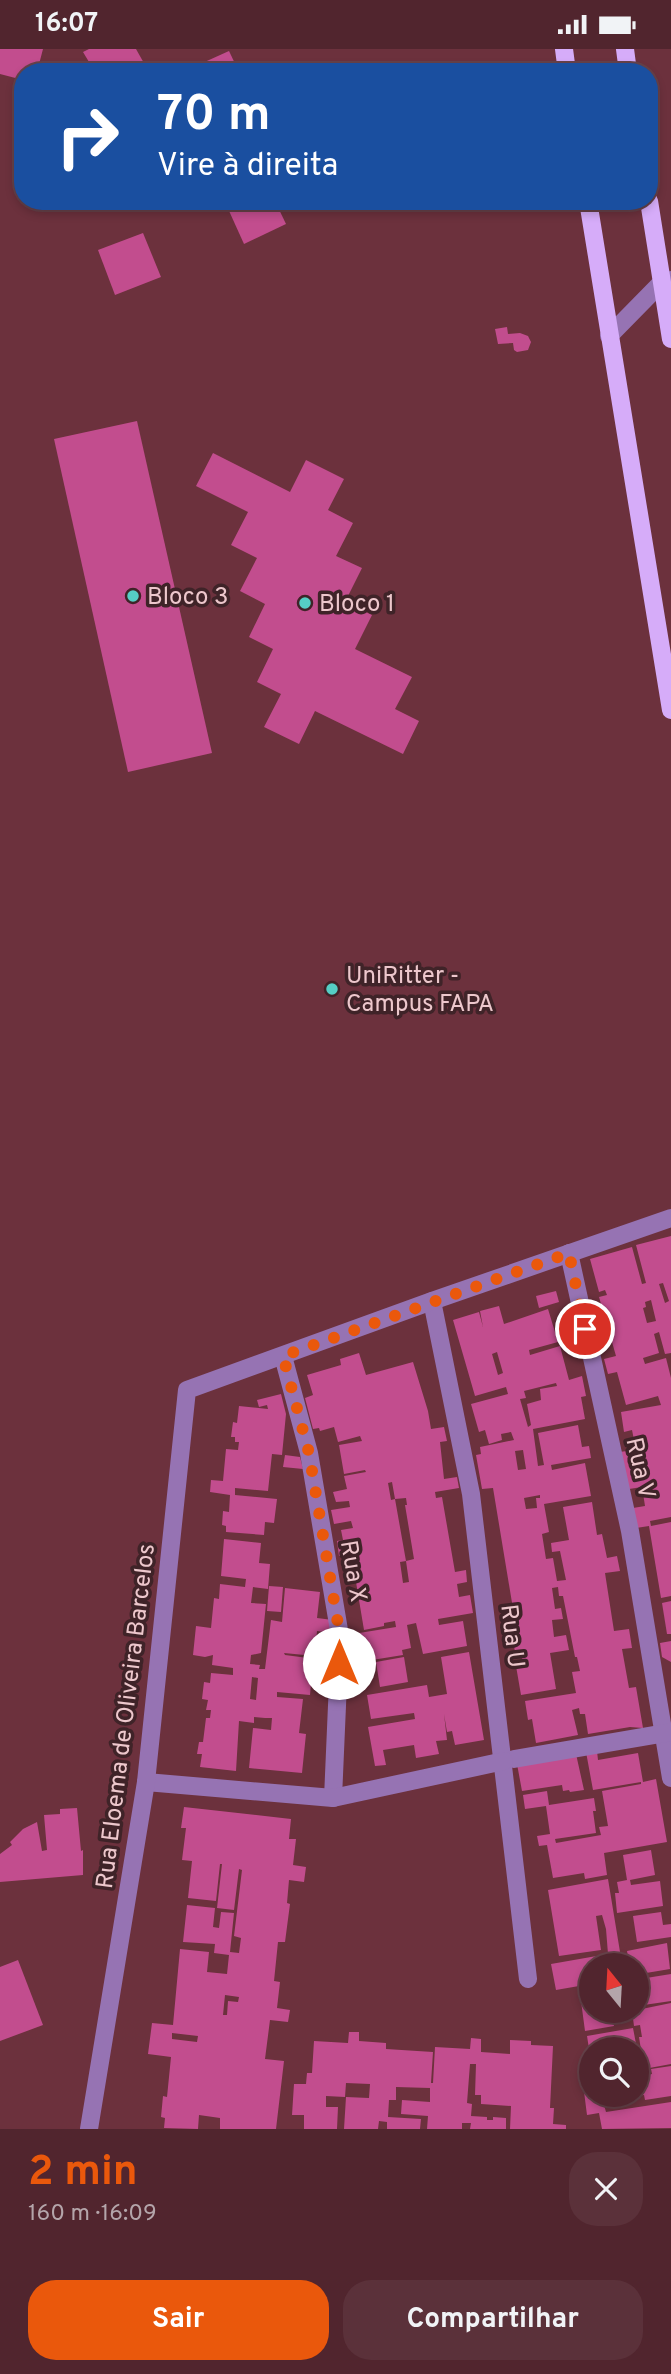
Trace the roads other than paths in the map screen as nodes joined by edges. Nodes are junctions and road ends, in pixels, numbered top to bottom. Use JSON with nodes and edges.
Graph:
{"nodes":[{"id":1,"x":589,"y":210,"type":"edge"},
{"id":2,"x":651,"y":210,"type":"edge"},
{"id":3,"x":666,"y":281,"type":"edge"},
{"id":4,"x":609,"y":336,"type":"junction"},
{"id":5,"x":671,"y":339,"type":"edge"},
{"id":6,"x":671,"y":710,"type":"edge"},
{"id":7,"x":671,"y":1218,"type":"edge"},
{"id":8,"x":569,"y":1253,"type":"junction"},
{"id":9,"x":432,"y":1301,"type":"junction"},
{"id":10,"x":283,"y":1356,"type":"junction"},
{"id":11,"x":668,"y":1732,"type":"edge"},
{"id":12,"x":509,"y":1760,"type":"junction"},
{"id":13,"x":671,"y":1778,"type":"edge"},
{"id":14,"x":146,"y":1783,"type":"junction"},
{"id":15,"x":333,"y":1798,"type":"junction"},
{"id":16,"x":528,"y":1979,"type":"dead end"},
{"id":17,"x":89,"y":2129,"type":"edge"}],
"edges":[{"from":1,"to":4,"type":"main road"},
{"from":2,"to":3,"type":"main road"},
{"from":3,"to":4,"type":"street"},
{"from":3,"to":5,"type":"main road"},
{"from":4,"to":6,"type":"main road"},
{"from":7,"to":8,"type":"street"},
{"from":8,"to":9,"type":"street"},
{"from":8,"to":11,"type":"street","name":"Rua V"},
{"from":9,"to":10,"type":"street"},
{"from":9,"to":12,"type":"street","name":"Rua U"},
{"from":10,"to":14,"type":"street","name":"Rua Eloema de Oliveira Barcelos"},
{"from":10,"to":15,"type":"street","name":"Rua X"},
{"from":11,"to":12,"type":"street"},
{"from":11,"to":13,"type":"street","name":"Rua V"},
{"from":12,"to":15,"type":"street"},
{"from":12,"to":16,"type":"street","name":"Rua U"},
{"from":14,"to":15,"type":"street"},
{"from":14,"to":17,"type":"street","name":"Rua Eloema de Oliveira Barcelos"}]}
